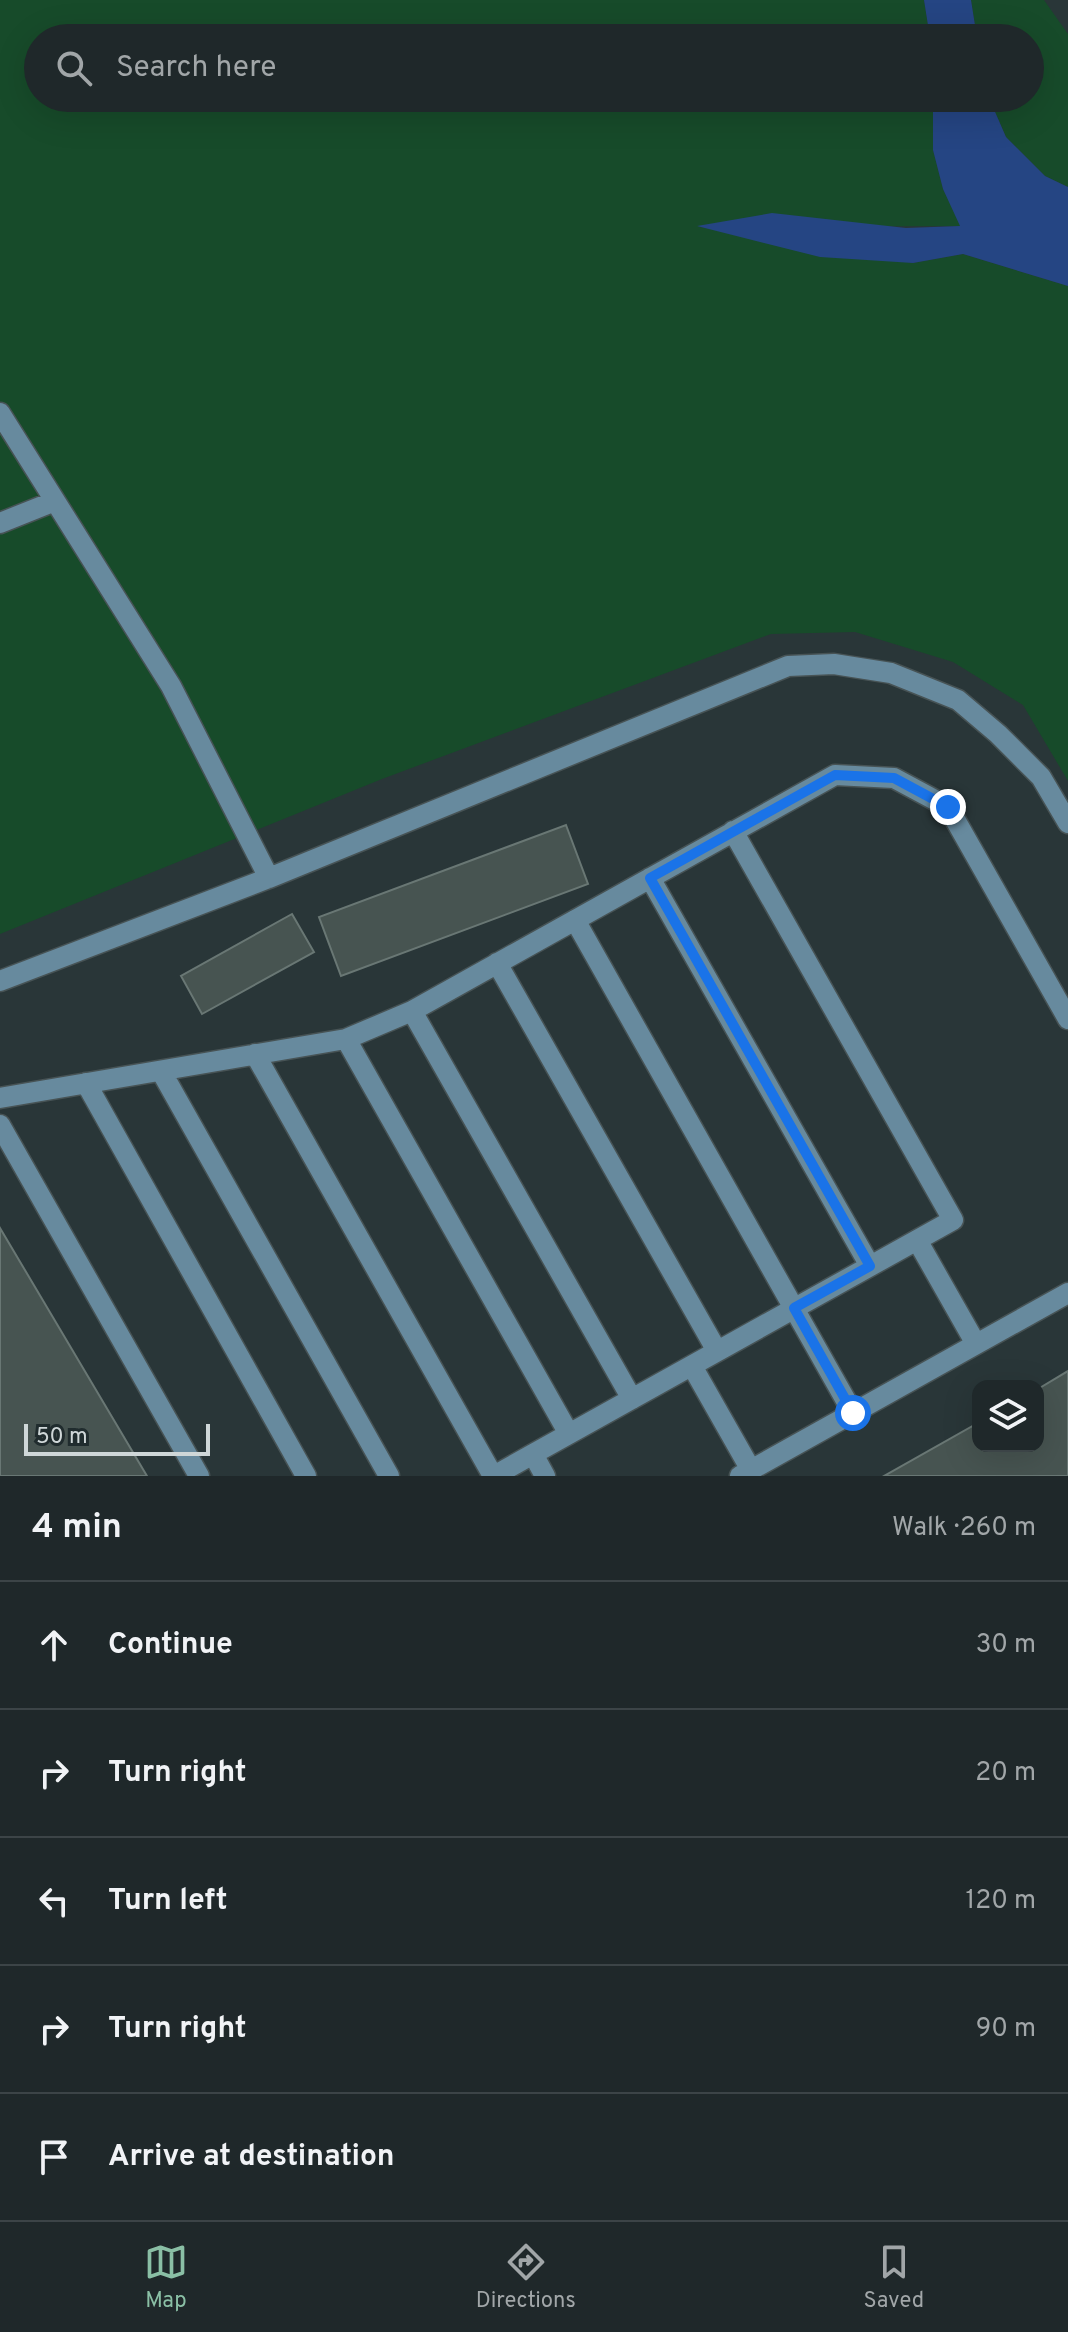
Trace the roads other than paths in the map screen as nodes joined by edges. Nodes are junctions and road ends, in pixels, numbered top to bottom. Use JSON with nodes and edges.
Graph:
{"nodes":[{"id":1,"x":0,"y":413,"type":"edge"},
{"id":2,"x":55,"y":501,"type":"junction"},
{"id":3,"x":0,"y":523,"type":"edge"},
{"id":4,"x":1068,"y":823,"type":"edge"},
{"id":5,"x":733,"y":831,"type":"junction"},
{"id":6,"x":269,"y":878,"type":"junction"},
{"id":7,"x":650,"y":878,"type":"junction"},
{"id":8,"x":575,"y":920,"type":"junction"},
{"id":9,"x":497,"y":963,"type":"junction"},
{"id":10,"x":0,"y":981,"type":"edge"},
{"id":11,"x":412,"y":1011,"type":"junction"},
{"id":12,"x":1068,"y":1019,"type":"edge"},
{"id":13,"x":346,"y":1039,"type":"junction"},
{"id":14,"x":255,"y":1054,"type":"junction"},
{"id":15,"x":161,"y":1071,"type":"junction"},
{"id":16,"x":86,"y":1083,"type":"junction"},
{"id":17,"x":0,"y":1098,"type":"edge"},
{"id":18,"x":0,"y":1125,"type":"edge"},
{"id":19,"x":917,"y":1240,"type":"junction"},
{"id":20,"x":870,"y":1266,"type":"junction"},
{"id":21,"x":1068,"y":1293,"type":"edge"},
{"id":22,"x":794,"y":1308,"type":"junction"},
{"id":23,"x":976,"y":1344,"type":"junction"},
{"id":24,"x":717,"y":1351,"type":"junction"},
{"id":25,"x":692,"y":1366,"type":"junction"},
{"id":26,"x":632,"y":1399,"type":"junction"},
{"id":27,"x":853,"y":1413,"type":"junction"},
{"id":28,"x":569,"y":1434,"type":"junction"},
{"id":29,"x":533,"y":1454,"type":"junction"},
{"id":30,"x":745,"y":1473,"type":"edge"},
{"id":31,"x":199,"y":1476,"type":"edge"},
{"id":32,"x":306,"y":1476,"type":"edge"},
{"id":33,"x":389,"y":1476,"type":"edge"},
{"id":34,"x":493,"y":1476,"type":"edge"},
{"id":35,"x":545,"y":1476,"type":"edge"}],
"edges":[{"from":1,"to":2,"type":"street"},
{"from":2,"to":3,"type":"street"},
{"from":2,"to":6,"type":"street"},
{"from":4,"to":6,"type":"street"},
{"from":5,"to":7,"type":"street"},
{"from":5,"to":12,"type":"street"},
{"from":5,"to":19,"type":"street"},
{"from":6,"to":10,"type":"street"},
{"from":7,"to":8,"type":"street"},
{"from":7,"to":20,"type":"street"},
{"from":8,"to":9,"type":"street"},
{"from":8,"to":22,"type":"street"},
{"from":9,"to":11,"type":"street"},
{"from":9,"to":24,"type":"street"},
{"from":11,"to":13,"type":"street"},
{"from":11,"to":26,"type":"street"},
{"from":13,"to":14,"type":"street"},
{"from":13,"to":28,"type":"street"},
{"from":14,"to":15,"type":"street"},
{"from":14,"to":34,"type":"street"},
{"from":15,"to":16,"type":"street"},
{"from":15,"to":33,"type":"street"},
{"from":16,"to":17,"type":"street"},
{"from":16,"to":32,"type":"street"},
{"from":18,"to":31,"type":"street"},
{"from":19,"to":20,"type":"street"},
{"from":19,"to":23,"type":"street"},
{"from":20,"to":22,"type":"street"},
{"from":21,"to":23,"type":"street"},
{"from":22,"to":24,"type":"street"},
{"from":22,"to":27,"type":"street"},
{"from":23,"to":27,"type":"street"},
{"from":24,"to":25,"type":"street"},
{"from":25,"to":26,"type":"street"},
{"from":25,"to":30,"type":"street"},
{"from":26,"to":28,"type":"street"},
{"from":27,"to":30,"type":"street"},
{"from":28,"to":29,"type":"street"},
{"from":29,"to":34,"type":"street"},
{"from":29,"to":35,"type":"street"}]}
